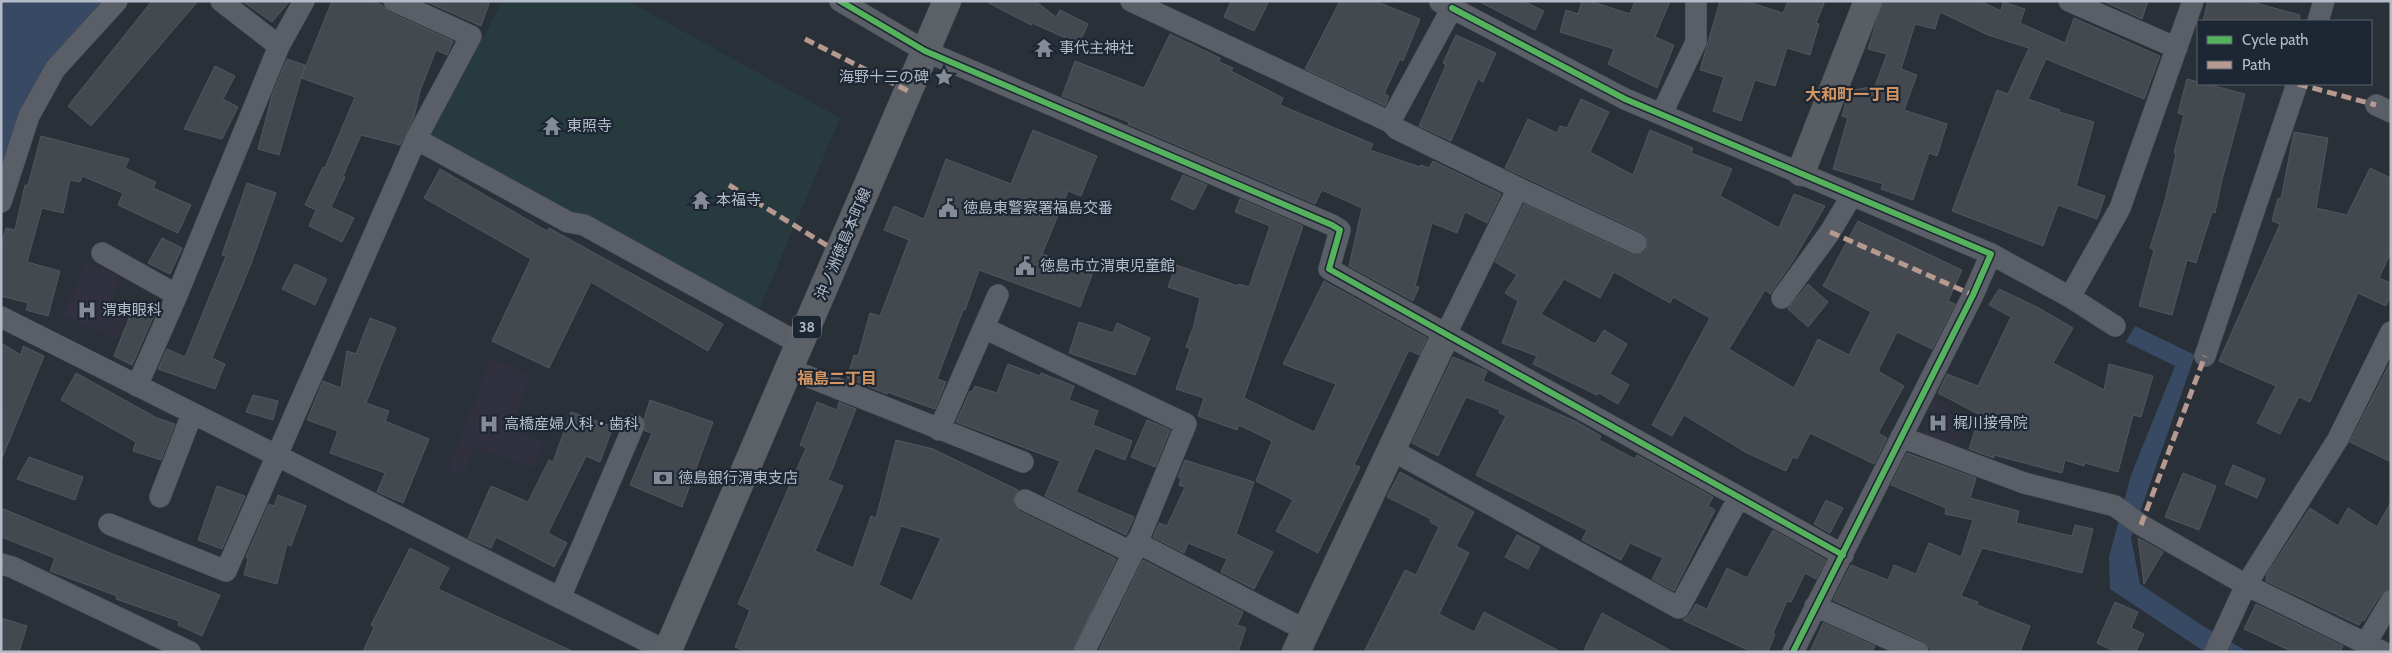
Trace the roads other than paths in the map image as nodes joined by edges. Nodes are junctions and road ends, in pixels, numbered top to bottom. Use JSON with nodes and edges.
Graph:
{"nodes":[{"id":1,"x":117,"y":1,"type":"edge"},
{"id":2,"x":221,"y":1,"type":"edge"},
{"id":3,"x":304,"y":1,"type":"edge"},
{"id":4,"x":394,"y":1,"type":"edge"},
{"id":5,"x":840,"y":1,"type":"edge"},
{"id":6,"x":947,"y":1,"type":"edge"},
{"id":7,"x":1131,"y":1,"type":"edge"},
{"id":8,"x":1696,"y":1,"type":"edge"},
{"id":9,"x":1868,"y":1,"type":"edge"},
{"id":10,"x":2069,"y":1,"type":"edge"},
{"id":11,"x":2193,"y":1,"type":"edge"},
{"id":12,"x":2324,"y":1,"type":"edge"},
{"id":13,"x":1445,"y":4,"type":"edge"},
{"id":14,"x":2318,"y":20,"type":"edge"},
{"id":15,"x":279,"y":46,"type":"junction"},
{"id":16,"x":2177,"y":48,"type":"junction"},
{"id":17,"x":926,"y":51,"type":"junction"},
{"id":18,"x":2297,"y":85,"type":"edge"},
{"id":19,"x":1662,"y":113,"type":"junction"},
{"id":20,"x":1390,"y":122,"type":"junction"},
{"id":21,"x":416,"y":140,"type":"junction"},
{"id":22,"x":1801,"y":172,"type":"junction"},
{"id":23,"x":1518,"y":188,"type":"junction"},
{"id":24,"x":1852,"y":195,"type":"junction"},
{"id":25,"x":1,"y":202,"type":"edge"},
{"id":26,"x":1636,"y":243,"type":"dead end"},
{"id":27,"x":102,"y":253,"type":"dead end"},
{"id":28,"x":1990,"y":254,"type":"junction"},
{"id":29,"x":177,"y":295,"type":"junction"},
{"id":30,"x":998,"y":295,"type":"dead end"},
{"id":31,"x":2070,"y":297,"type":"junction"},
{"id":32,"x":1782,"y":298,"type":"dead end"},
{"id":33,"x":1,"y":317,"type":"edge"},
{"id":34,"x":2115,"y":326,"type":"dead end"},
{"id":35,"x":984,"y":328,"type":"junction"},
{"id":36,"x":2391,"y":332,"type":"edge"},
{"id":37,"x":1446,"y":334,"type":"junction"},
{"id":38,"x":800,"y":344,"type":"junction"},
{"id":39,"x":2205,"y":356,"type":"dead end"},
{"id":40,"x":789,"y":369,"type":"junction"},
{"id":41,"x":137,"y":386,"type":"junction"},
{"id":42,"x":192,"y":414,"type":"junction"},
{"id":43,"x":634,"y":425,"type":"dead end"},
{"id":44,"x":939,"y":430,"type":"junction"},
{"id":45,"x":1901,"y":437,"type":"junction"},
{"id":46,"x":1390,"y":449,"type":"junction"},
{"id":47,"x":277,"y":458,"type":"junction"},
{"id":48,"x":1023,"y":462,"type":"dead end"},
{"id":49,"x":160,"y":497,"type":"dead end"},
{"id":50,"x":1740,"y":497,"type":"junction"},
{"id":51,"x":1025,"y":500,"type":"dead end"},
{"id":52,"x":109,"y":524,"type":"dead end"},
{"id":53,"x":1134,"y":547,"type":"junction"},
{"id":54,"x":1843,"y":555,"type":"junction"},
{"id":55,"x":1,"y":564,"type":"edge"},
{"id":56,"x":2246,"y":585,"type":"junction"},
{"id":57,"x":560,"y":598,"type":"junction"},
{"id":58,"x":2391,"y":601,"type":"edge"},
{"id":59,"x":1815,"y":606,"type":"junction"},
{"id":60,"x":1301,"y":641,"type":"edge"},
{"id":61,"x":2219,"y":643,"type":"edge"},
{"id":62,"x":2374,"y":647,"type":"edge"},
{"id":63,"x":190,"y":652,"type":"edge"},
{"id":64,"x":668,"y":652,"type":"edge"},
{"id":65,"x":1084,"y":652,"type":"edge"},
{"id":66,"x":1794,"y":652,"type":"edge"},
{"id":67,"x":1918,"y":652,"type":"edge"}],
"edges":[{"from":1,"to":25,"type":"street"},
{"from":2,"to":15,"type":"street"},
{"from":3,"to":15,"type":"street"},
{"from":4,"to":21,"type":"street"},
{"from":5,"to":17,"type":"street"},
{"from":6,"to":17,"type":"main road","name":"沖ノ洲徳島本町線","number":"38"},
{"from":7,"to":20,"type":"street"},
{"from":8,"to":19,"type":"street"},
{"from":9,"to":22,"type":"street"},
{"from":10,"to":16,"type":"street"},
{"from":11,"to":16,"type":"street"},
{"from":12,"to":14,"type":"street"},
{"from":13,"to":19,"type":"street"},
{"from":13,"to":20,"type":"street"},
{"from":15,"to":29,"type":"street"},
{"from":16,"to":31,"type":"street"},
{"from":17,"to":37,"type":"street"},
{"from":17,"to":38,"type":"main road","name":"沖ノ洲徳島本町線","number":"38"},
{"from":18,"to":39,"type":"street"},
{"from":19,"to":22,"type":"street"},
{"from":20,"to":23,"type":"street"},
{"from":21,"to":38,"type":"street"},
{"from":21,"to":47,"type":"street"},
{"from":22,"to":24,"type":"street"},
{"from":23,"to":26,"type":"street"},
{"from":23,"to":37,"type":"street"},
{"from":24,"to":28,"type":"street"},
{"from":24,"to":32,"type":"street"},
{"from":27,"to":29,"type":"street"},
{"from":28,"to":31,"type":"street"},
{"from":28,"to":45,"type":"street"},
{"from":29,"to":41,"type":"street"},
{"from":30,"to":35,"type":"street"},
{"from":31,"to":34,"type":"street"},
{"from":33,"to":41,"type":"street"},
{"from":35,"to":44,"type":"street"},
{"from":35,"to":53,"type":"street"},
{"from":36,"to":56,"type":"street"},
{"from":37,"to":46,"type":"street"},
{"from":37,"to":50,"type":"street"},
{"from":38,"to":40,"type":"main road","name":"沖ノ洲徳島本町線","number":"38"},
{"from":40,"to":44,"type":"street"},
{"from":40,"to":64,"type":"main road","name":"沖ノ洲徳島本町線","number":"38"},
{"from":41,"to":42,"type":"street"},
{"from":42,"to":47,"type":"street"},
{"from":42,"to":49,"type":"street"},
{"from":43,"to":57,"type":"street"},
{"from":44,"to":48,"type":"street"},
{"from":45,"to":54,"type":"street"},
{"from":45,"to":56,"type":"street"},
{"from":46,"to":50,"type":"street"},
{"from":46,"to":60,"type":"street"},
{"from":47,"to":52,"type":"street"},
{"from":47,"to":57,"type":"street"},
{"from":50,"to":54,"type":"street"},
{"from":51,"to":53,"type":"street"},
{"from":53,"to":60,"type":"street"},
{"from":53,"to":65,"type":"street"},
{"from":54,"to":59,"type":"street"},
{"from":55,"to":63,"type":"street"},
{"from":56,"to":61,"type":"street"},
{"from":56,"to":62,"type":"street"},
{"from":57,"to":64,"type":"street"},
{"from":58,"to":62,"type":"street"},
{"from":59,"to":66,"type":"street"},
{"from":59,"to":67,"type":"street"}]}
